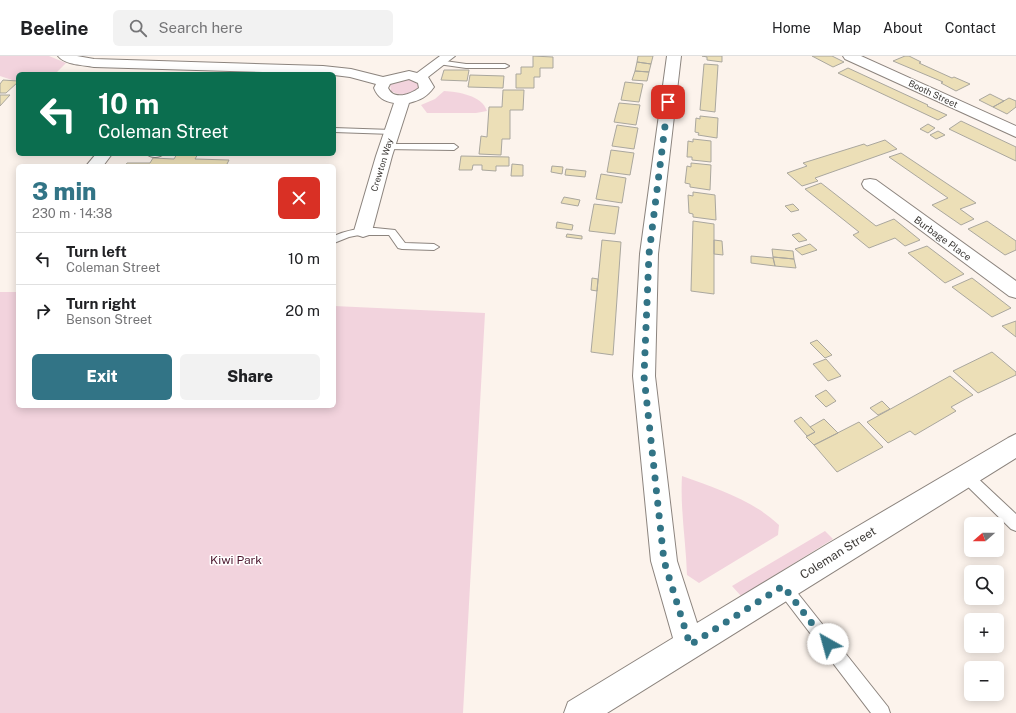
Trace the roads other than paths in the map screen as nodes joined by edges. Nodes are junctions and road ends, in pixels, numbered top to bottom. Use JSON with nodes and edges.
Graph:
{"nodes":[{"id":1,"x":65,"y":56,"type":"edge"},
{"id":2,"x":674,"y":56,"type":"edge"},
{"id":3,"x":850,"y":56,"type":"edge"},
{"id":4,"x":444,"y":59,"type":"edge"},
{"id":5,"x":254,"y":62,"type":"edge"},
{"id":6,"x":505,"y":66,"type":"dead end"},
{"id":7,"x":169,"y":70,"type":"edge"},
{"id":8,"x":419,"y":78,"type":"junction"},
{"id":9,"x":385,"y":82,"type":"junction"},
{"id":10,"x":404,"y":99,"type":"junction"},
{"id":11,"x":336,"y":130,"type":"edge"},
{"id":12,"x":1016,"y":132,"type":"edge"},
{"id":13,"x":390,"y":139,"type":"junction"},
{"id":14,"x":454,"y":147,"type":"dead end"},
{"id":15,"x":102,"y":156,"type":"edge"},
{"id":16,"x":96,"y":164,"type":"edge"},
{"id":17,"x":870,"y":184,"type":"dead end"},
{"id":18,"x":363,"y":231,"type":"junction"},
{"id":19,"x":336,"y":239,"type":"edge"},
{"id":20,"x":434,"y":247,"type":"dead end"},
{"id":21,"x":1016,"y":291,"type":"edge"},
{"id":22,"x":1016,"y":445,"type":"edge"},
{"id":23,"x":965,"y":475,"type":"junction"},
{"id":24,"x":1016,"y":524,"type":"edge"},
{"id":25,"x":783,"y":586,"type":"junction"},
{"id":26,"x":690,"y":645,"type":"junction"},
{"id":27,"x":579,"y":713,"type":"edge"},
{"id":28,"x":882,"y":713,"type":"edge"}],
"edges":[{"from":1,"to":7,"type":"street"},
{"from":2,"to":26,"type":"street"},
{"from":3,"to":12,"type":"street","name":"Booth Street"},
{"from":4,"to":6,"type":"lane"},
{"from":4,"to":8,"type":"street"},
{"from":5,"to":7,"type":"street"},
{"from":5,"to":9,"type":"street"},
{"from":8,"to":9,"type":"street"},
{"from":8,"to":10,"type":"street"},
{"from":9,"to":10,"type":"street"},
{"from":10,"to":13,"type":"street","name":"Crewton Way"},
{"from":11,"to":13,"type":"lane"},
{"from":13,"to":14,"type":"lane"},
{"from":13,"to":18,"type":"street","name":"Crewton Way"},
{"from":15,"to":16,"type":"street"},
{"from":17,"to":21,"type":"street","name":"Burbage Place"},
{"from":18,"to":19,"type":"lane"},
{"from":18,"to":20,"type":"lane"},
{"from":22,"to":23,"type":"street","name":"Coleman Street"},
{"from":23,"to":24,"type":"lane"},
{"from":23,"to":25,"type":"street","name":"Coleman Street"},
{"from":25,"to":26,"type":"street","name":"Coleman Street"},
{"from":25,"to":28,"type":"lane"},
{"from":26,"to":27,"type":"street","name":"Coleman Street"}]}
